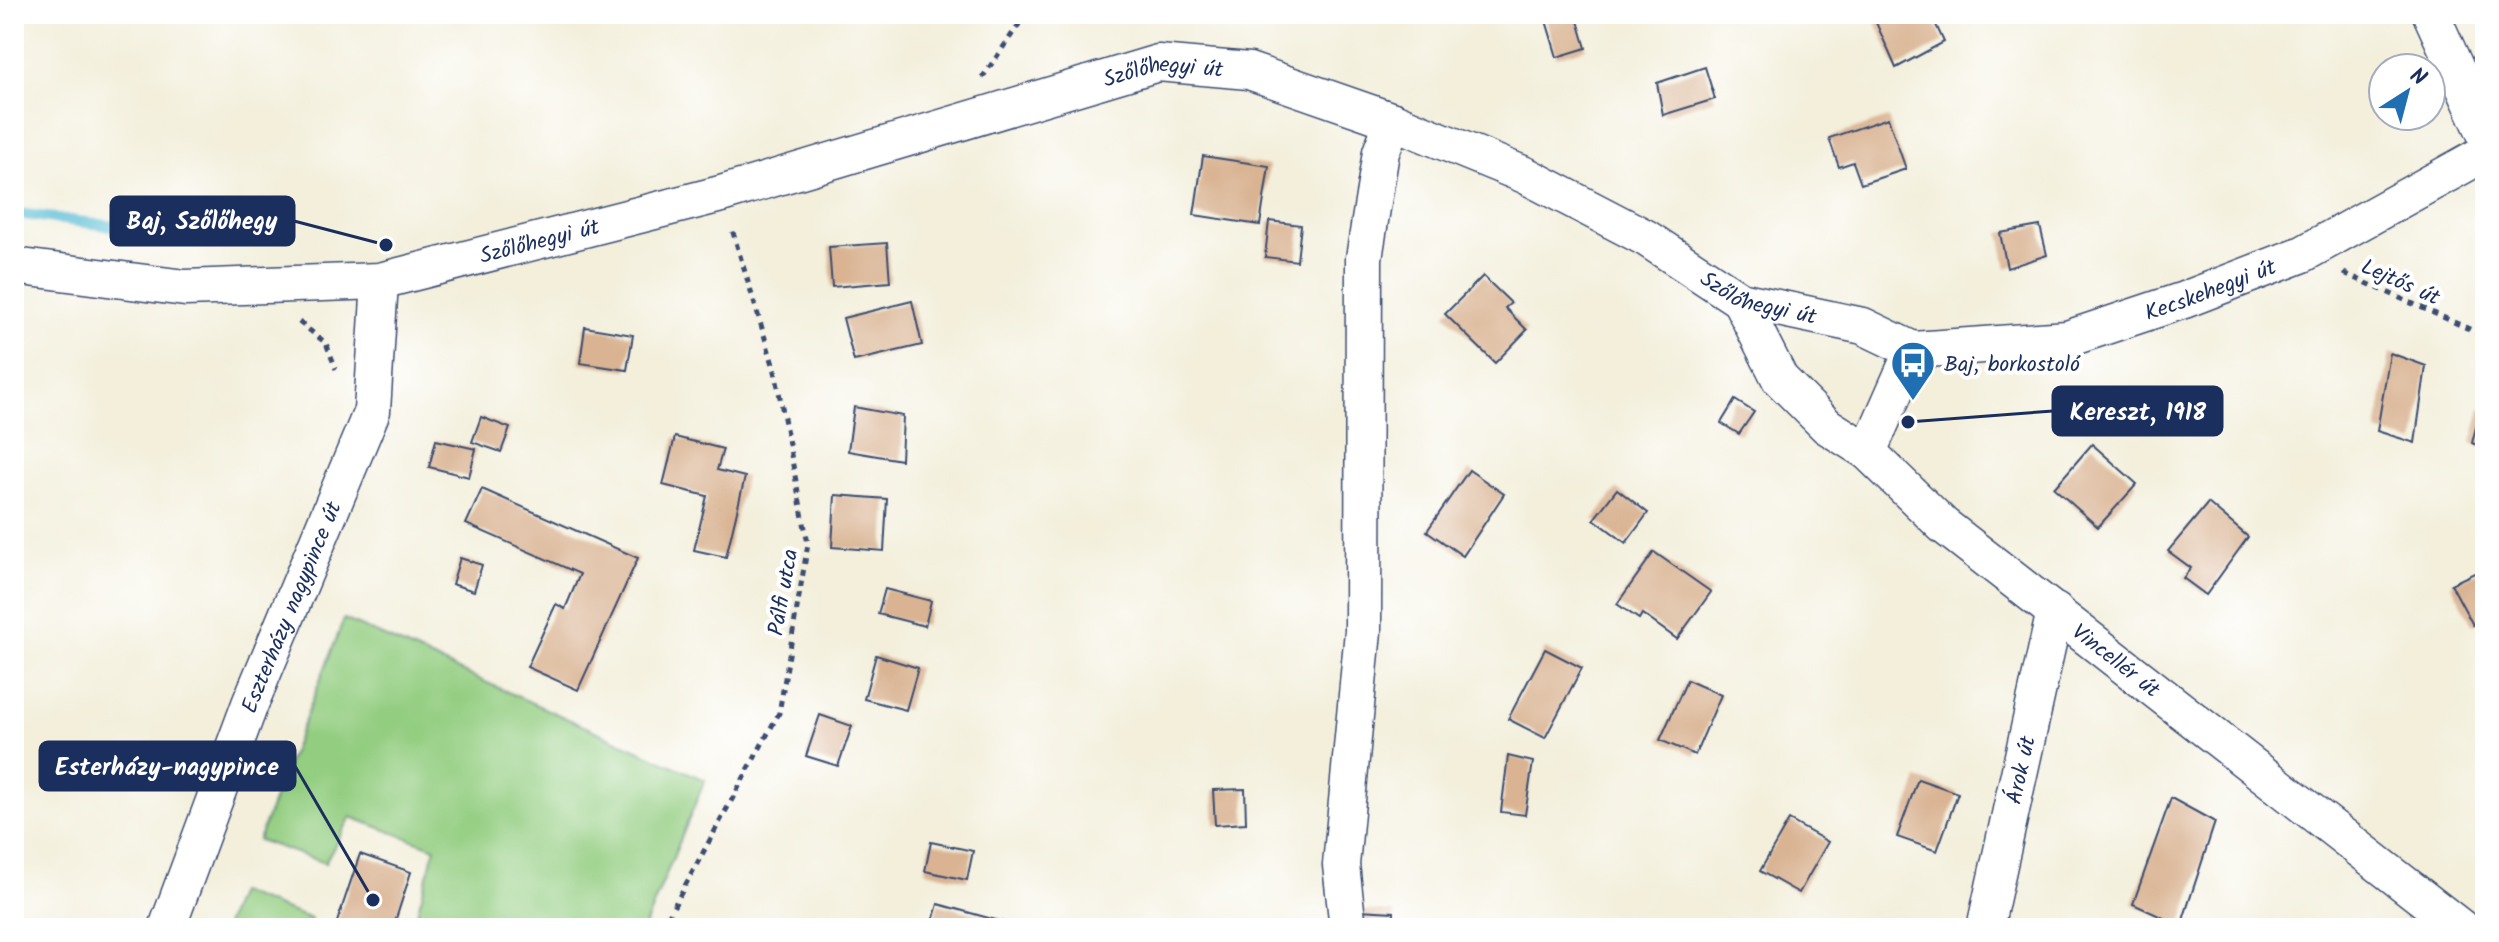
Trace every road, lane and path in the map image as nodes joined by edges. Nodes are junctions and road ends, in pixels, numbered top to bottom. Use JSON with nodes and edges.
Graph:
{"nodes":[{"id":1,"x":1026,"y":14,"type":"edge"},
{"id":2,"x":2431,"y":14,"type":"edge"},
{"id":3,"x":1393,"y":121,"type":"junction"},
{"id":4,"x":950,"y":125,"type":"junction"},
{"id":5,"x":2485,"y":133,"type":"edge"},
{"id":6,"x":2485,"y":153,"type":"edge"},
{"id":7,"x":721,"y":194,"type":"junction"},
{"id":8,"x":2303,"y":254,"type":"junction"},
{"id":9,"x":14,"y":266,"type":"edge"},
{"id":10,"x":380,"y":281,"type":"junction"},
{"id":11,"x":1740,"y":300,"type":"junction"},
{"id":12,"x":2485,"y":336,"type":"edge"},
{"id":13,"x":1913,"y":350,"type":"junction"},
{"id":14,"x":1868,"y":452,"type":"junction"},
{"id":15,"x":2055,"y":611,"type":"junction"},
{"id":16,"x":167,"y":928,"type":"edge"},
{"id":17,"x":662,"y":928,"type":"edge"},
{"id":18,"x":1348,"y":928,"type":"edge"},
{"id":19,"x":1985,"y":928,"type":"edge"},
{"id":20,"x":2461,"y":928,"type":"edge"}],
"edges":[{"from":1,"to":4,"type":"path"},
{"from":2,"to":5,"type":"street"},
{"from":3,"to":4,"type":"street","name":"Szőlőhegyi út"},
{"from":3,"to":11,"type":"street","name":"Szőlőhegyi út"},
{"from":3,"to":18,"type":"street"},
{"from":4,"to":7,"type":"street","name":"Szőlőhegyi út"},
{"from":6,"to":8,"type":"street","name":"Kecskehegyi út"},
{"from":7,"to":10,"type":"street","name":"Szőlőhegyi út"},
{"from":7,"to":17,"type":"path","name":"Pálfi utca"},
{"from":8,"to":12,"type":"path","name":"Lejtős út"},
{"from":8,"to":13,"type":"street","name":"Kecskehegyi út"},
{"from":9,"to":10,"type":"street","name":"Szőlőhegyi út"},
{"from":10,"to":16,"type":"street","name":"Eszterházy nagypince út"},
{"from":11,"to":13,"type":"street","name":"Szőlőhegyi út"},
{"from":11,"to":14,"type":"street","name":"Vincellér út"},
{"from":13,"to":14,"type":"street"},
{"from":14,"to":15,"type":"street","name":"Vincellér út"},
{"from":15,"to":19,"type":"street","name":"Árok út"},
{"from":15,"to":20,"type":"street","name":"Vincellér út"}]}
